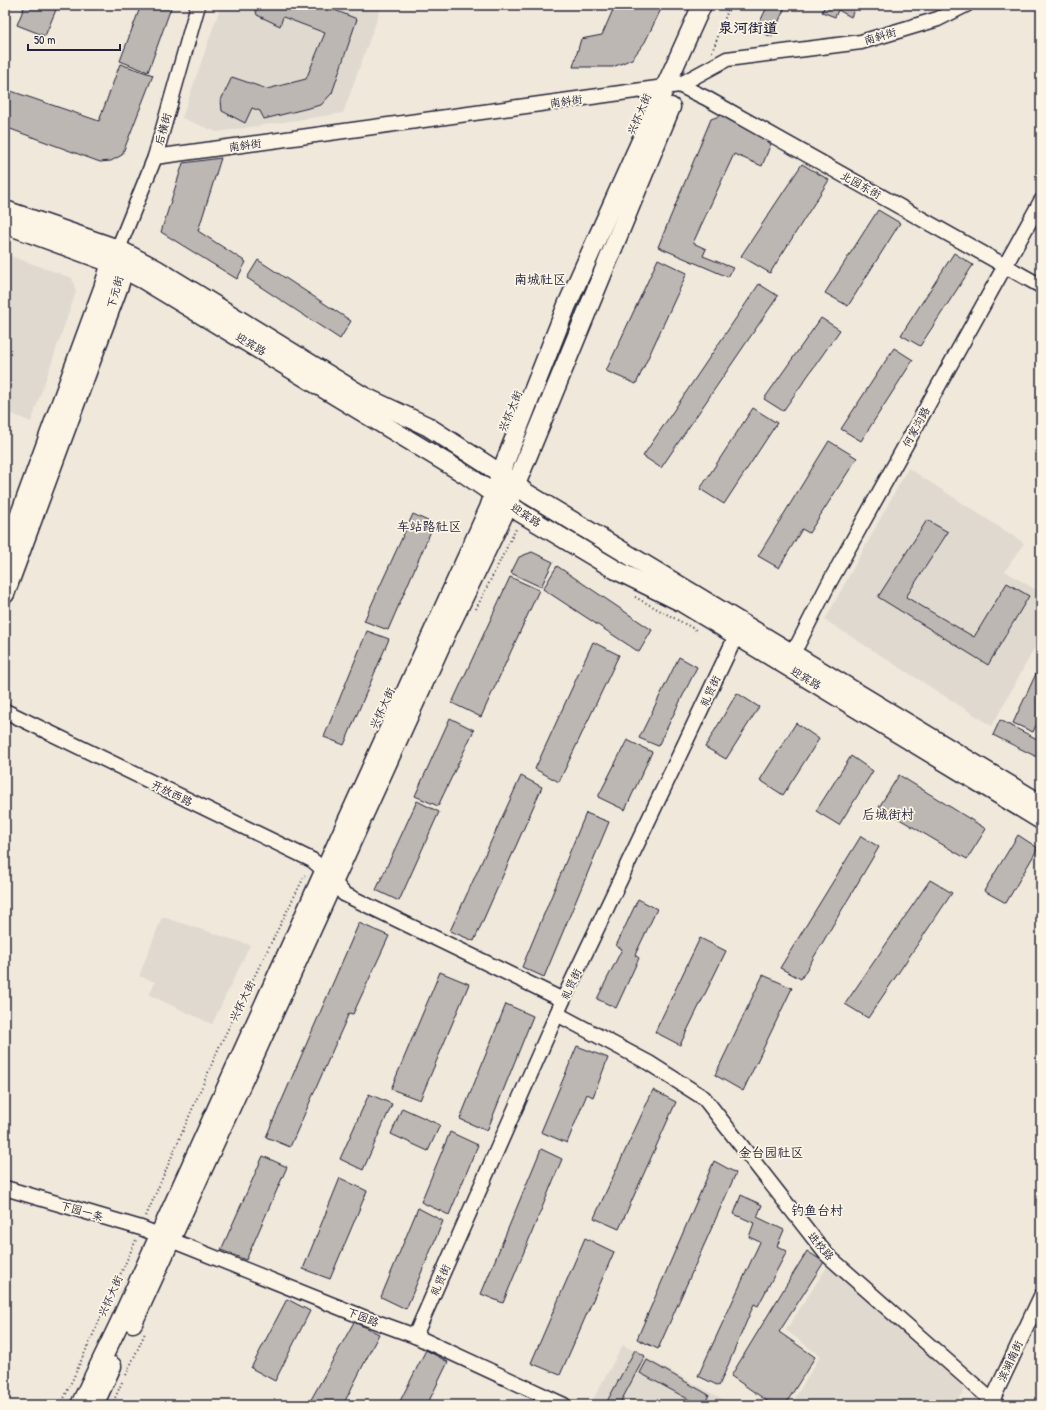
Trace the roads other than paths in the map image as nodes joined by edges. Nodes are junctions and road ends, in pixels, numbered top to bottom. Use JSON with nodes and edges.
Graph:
{"nodes":[{"id":1,"x":198,"y":5,"type":"edge"},
{"id":2,"x":702,"y":5,"type":"edge"},
{"id":3,"x":715,"y":5,"type":"edge"},
{"id":4,"x":966,"y":5,"type":"edge"},
{"id":5,"x":673,"y":86,"type":"junction"},
{"id":6,"x":155,"y":157,"type":"junction"},
{"id":7,"x":1041,"y":201,"type":"edge"},
{"id":8,"x":5,"y":210,"type":"edge"},
{"id":9,"x":5,"y":224,"type":"edge"},
{"id":10,"x":117,"y":260,"type":"junction"},
{"id":11,"x":1005,"y":266,"type":"junction"},
{"id":12,"x":1041,"y":286,"type":"edge"},
{"id":13,"x":501,"y":475,"type":"junction"},
{"id":14,"x":516,"y":485,"type":"junction"},
{"id":15,"x":501,"y":498,"type":"junction"},
{"id":16,"x":5,"y":555,"type":"edge"},
{"id":17,"x":5,"y":594,"type":"edge"},
{"id":18,"x":736,"y":636,"type":"junction"},
{"id":19,"x":790,"y":653,"type":"junction"},
{"id":20,"x":5,"y":711,"type":"edge"},
{"id":21,"x":1041,"y":804,"type":"edge"},
{"id":22,"x":1041,"y":820,"type":"edge"},
{"id":23,"x":323,"y":871,"type":"junction"},
{"id":24,"x":563,"y":1000,"type":"junction"},
{"id":25,"x":557,"y":1014,"type":"junction"},
{"id":26,"x":5,"y":1188,"type":"edge"},
{"id":27,"x":165,"y":1238,"type":"junction"},
{"id":28,"x":1041,"y":1296,"type":"edge"},
{"id":29,"x":415,"y":1336,"type":"junction"},
{"id":30,"x":993,"y":1404,"type":"edge"},
{"id":31,"x":80,"y":1405,"type":"edge"},
{"id":32,"x":94,"y":1405,"type":"edge"},
{"id":33,"x":564,"y":1405,"type":"edge"}],
"edges":[{"from":1,"to":6,"type":"street","name":"后横街"},
{"from":2,"to":5,"type":"main road","name":"兴怀大街"},
{"from":3,"to":5,"type":"main road","name":"兴怀大街"},
{"from":4,"to":5,"type":"street","name":"南斜街"},
{"from":5,"to":6,"type":"street","name":"南斜街"},
{"from":5,"to":11,"type":"street","name":"北园东街"},
{"from":5,"to":13,"type":"main road","name":"兴怀大街"},
{"from":5,"to":14,"type":"main road","name":"兴怀大街"},
{"from":6,"to":10,"type":"street","name":"后横街"},
{"from":7,"to":11,"type":"street","name":"何家沟路"},
{"from":8,"to":10,"type":"main road","name":"迎宾路"},
{"from":9,"to":10,"type":"main road","name":"迎宾路"},
{"from":10,"to":13,"type":"main road","name":"迎宾路"},
{"from":10,"to":15,"type":"main road","name":"迎宾路"},
{"from":10,"to":16,"type":"main road","name":"下元街"},
{"from":10,"to":17,"type":"main road","name":"下元街"},
{"from":11,"to":12,"type":"street","name":"北园东街"},
{"from":11,"to":19,"type":"street","name":"何家沟路"},
{"from":13,"to":14,"type":"main road","name":"迎宾路"},
{"from":13,"to":15,"type":"main road","name":"兴怀大街"},
{"from":14,"to":15,"type":"main road","name":"兴怀大街"},
{"from":14,"to":19,"type":"main road","name":"迎宾路"},
{"from":15,"to":18,"type":"main road","name":"迎宾路"},
{"from":15,"to":23,"type":"main road","name":"兴怀大街"},
{"from":18,"to":22,"type":"main road","name":"迎宾路"},
{"from":18,"to":24,"type":"street","name":"礼贤街"},
{"from":19,"to":21,"type":"main road","name":"迎宾路"},
{"from":20,"to":23,"type":"street","name":"开放西路"},
{"from":23,"to":24,"type":"street","name":"开放西路"},
{"from":23,"to":27,"type":"main road","name":"兴怀大街"},
{"from":24,"to":25,"type":"street","name":"礼贤街"},
{"from":25,"to":29,"type":"street","name":"礼贤街"},
{"from":25,"to":30,"type":"street","name":"进校路"},
{"from":26,"to":27,"type":"street","name":"下园一条"},
{"from":27,"to":29,"type":"street","name":"下园路"},
{"from":27,"to":31,"type":"main road","name":"兴怀大街"},
{"from":27,"to":32,"type":"main road","name":"兴怀大街"},
{"from":28,"to":30,"type":"street","name":"滨湖南街"},
{"from":29,"to":33,"type":"street","name":"下园路"}]}
